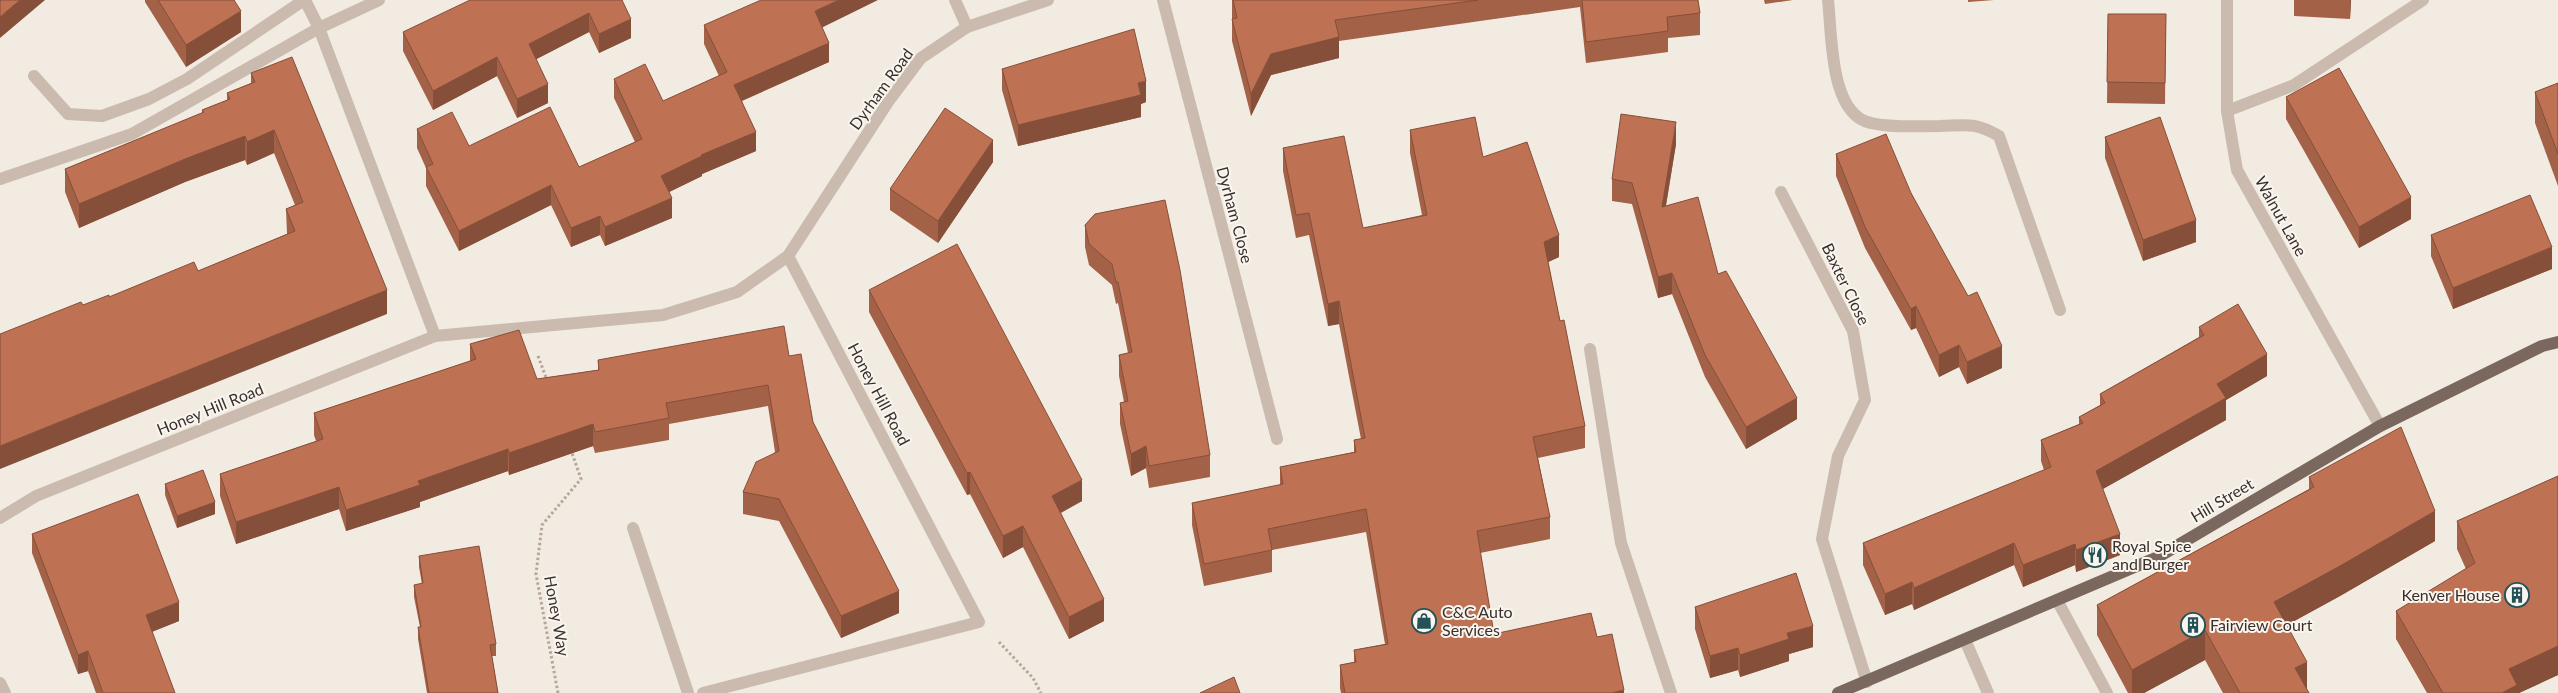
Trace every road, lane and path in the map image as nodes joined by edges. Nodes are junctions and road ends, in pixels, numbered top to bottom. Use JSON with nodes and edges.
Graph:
{"nodes":[{"id":1,"x":305,"y":0,"type":"edge"},
{"id":2,"x":379,"y":0,"type":"edge"},
{"id":3,"x":955,"y":0,"type":"edge"},
{"id":4,"x":1048,"y":0,"type":"edge"},
{"id":5,"x":1162,"y":0,"type":"edge"},
{"id":6,"x":1828,"y":0,"type":"edge"},
{"id":7,"x":2227,"y":0,"type":"edge"},
{"id":8,"x":2423,"y":0,"type":"edge"},
{"id":9,"x":967,"y":27,"type":"junction"},
{"id":10,"x":320,"y":28,"type":"junction"},
{"id":11,"x":34,"y":76,"type":"dead end"},
{"id":12,"x":2228,"y":111,"type":"junction"},
{"id":13,"x":0,"y":179,"type":"edge"},
{"id":14,"x":1781,"y":192,"type":"dead end"},
{"id":15,"x":788,"y":256,"type":"junction"},
{"id":16,"x":2060,"y":310,"type":"dead end"},
{"id":17,"x":529,"y":326,"type":"junction"},
{"id":18,"x":435,"y":336,"type":"junction"},
{"id":19,"x":2558,"y":342,"type":"edge"},
{"id":20,"x":1590,"y":349,"type":"dead end"},
{"id":21,"x":548,"y":384,"type":"edge"},
{"id":22,"x":2380,"y":426,"type":"junction"},
{"id":23,"x":1276,"y":439,"type":"dead end"},
{"id":24,"x":569,"y":444,"type":"edge"},
{"id":25,"x":0,"y":518,"type":"edge"},
{"id":26,"x":633,"y":528,"type":"dead end"},
{"id":27,"x":2057,"y":600,"type":"junction"},
{"id":28,"x":979,"y":622,"type":"junction"},
{"id":29,"x":1966,"y":640,"type":"junction"},
{"id":30,"x":1867,"y":682,"type":"junction"},
{"id":31,"x":0,"y":683,"type":"edge"},
{"id":32,"x":5,"y":693,"type":"edge"},
{"id":33,"x":558,"y":693,"type":"edge"},
{"id":34,"x":688,"y":693,"type":"edge"},
{"id":35,"x":704,"y":693,"type":"edge"},
{"id":36,"x":1041,"y":693,"type":"edge"},
{"id":37,"x":1671,"y":693,"type":"edge"},
{"id":38,"x":1838,"y":693,"type":"edge"},
{"id":39,"x":1988,"y":693,"type":"edge"},
{"id":40,"x":2108,"y":693,"type":"edge"}],
"edges":[{"from":1,"to":10,"type":"street"},
{"from":1,"to":11,"type":"street"},
{"from":2,"to":10,"type":"street"},
{"from":3,"to":9,"type":"street"},
{"from":4,"to":9,"type":"street","name":"Dyrham Road"},
{"from":5,"to":23,"type":"street","name":"Dyrham Close"},
{"from":6,"to":16,"type":"street"},
{"from":7,"to":12,"type":"street","name":"Walnut Lane"},
{"from":8,"to":12,"type":"street"},
{"from":9,"to":15,"type":"street","name":"Dyrham Road"},
{"from":10,"to":13,"type":"street"},
{"from":10,"to":18,"type":"street"},
{"from":12,"to":22,"type":"street","name":"Walnut Lane"},
{"from":14,"to":30,"type":"street","name":"Baxter Close"},
{"from":15,"to":17,"type":"street","name":"Honey Hill Road"},
{"from":15,"to":28,"type":"street","name":"Honey Hill Road"},
{"from":17,"to":18,"type":"street","name":"Honey Hill Road"},
{"from":17,"to":21,"type":"path"},
{"from":18,"to":25,"type":"street","name":"Honey Hill Road"},
{"from":19,"to":22,"type":"main road","name":"Hill Street"},
{"from":20,"to":37,"type":"street"},
{"from":22,"to":27,"type":"main road","name":"Hill Street"},
{"from":24,"to":33,"type":"path","name":"Honey Way"},
{"from":26,"to":34,"type":"street"},
{"from":27,"to":29,"type":"main road","name":"Hill Street"},
{"from":27,"to":40,"type":"street"},
{"from":28,"to":35,"type":"street"},
{"from":28,"to":36,"type":"path"},
{"from":29,"to":30,"type":"main road","name":"Hill Street"},
{"from":29,"to":39,"type":"street"},
{"from":30,"to":38,"type":"main road","name":"Hill Street"},
{"from":31,"to":32,"type":"street"}]}
